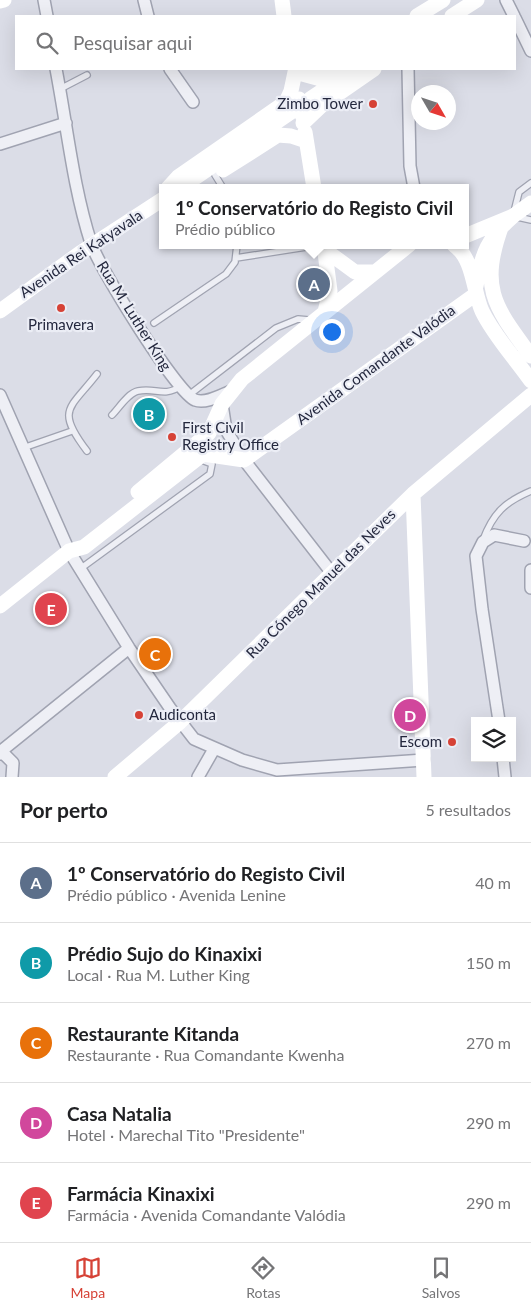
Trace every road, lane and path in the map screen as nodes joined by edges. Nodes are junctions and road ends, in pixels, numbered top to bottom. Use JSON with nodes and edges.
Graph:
{"nodes":[{"id":1,"x":4,"y":0,"type":"edge"},
{"id":2,"x":44,"y":0,"type":"edge"},
{"id":3,"x":144,"y":0,"type":"edge"},
{"id":4,"x":443,"y":0,"type":"edge"},
{"id":5,"x":456,"y":0,"type":"edge"},
{"id":6,"x":477,"y":0,"type":"edge"},
{"id":7,"x":506,"y":0,"type":"edge"},
{"id":8,"x":0,"y":1,"type":"edge"},
{"id":9,"x":47,"y":15,"type":"edge"},
{"id":10,"x":148,"y":15,"type":"edge"},
{"id":11,"x":419,"y":15,"type":"edge"},
{"id":12,"x":434,"y":15,"type":"edge"},
{"id":13,"x":454,"y":15,"type":"edge"},
{"id":14,"x":513,"y":15,"type":"edge"},
{"id":15,"x":516,"y":21,"type":"edge"},
{"id":16,"x":531,"y":51,"type":"edge"},
{"id":17,"x":56,"y":70,"type":"edge"},
{"id":18,"x":171,"y":70,"type":"edge"},
{"id":19,"x":294,"y":70,"type":"edge"},
{"id":20,"x":332,"y":70,"type":"edge"},
{"id":21,"x":353,"y":70,"type":"edge"},
{"id":22,"x":373,"y":70,"type":"edge"},
{"id":23,"x":408,"y":70,"type":"edge"},
{"id":24,"x":87,"y":75,"type":"dead end"},
{"id":25,"x":60,"y":89,"type":"junction"},
{"id":26,"x":304,"y":99,"type":"junction"},
{"id":27,"x":193,"y":102,"type":"dead end"},
{"id":28,"x":299,"y":117,"type":"junction"},
{"id":29,"x":66,"y":123,"type":"junction"},
{"id":30,"x":306,"y":141,"type":"junction"},
{"id":31,"x":0,"y":144,"type":"edge"},
{"id":32,"x":215,"y":175,"type":"junction"},
{"id":33,"x":531,"y":183,"type":"edge"},
{"id":34,"x":172,"y":184,"type":"edge"},
{"id":35,"x":186,"y":184,"type":"edge"},
{"id":36,"x":200,"y":184,"type":"edge"},
{"id":37,"x":221,"y":184,"type":"edge"},
{"id":38,"x":313,"y":184,"type":"edge"},
{"id":39,"x":413,"y":184,"type":"edge"},
{"id":40,"x":159,"y":200,"type":"edge"},
{"id":41,"x":531,"y":203,"type":"edge"},
{"id":42,"x":531,"y":220,"type":"edge"},
{"id":43,"x":508,"y":221,"type":"junction"},
{"id":44,"x":469,"y":235,"type":"edge"},
{"id":45,"x":91,"y":246,"type":"junction"},
{"id":46,"x":237,"y":249,"type":"edge"},
{"id":47,"x":306,"y":249,"type":"edge"},
{"id":48,"x":322,"y":249,"type":"edge"},
{"id":49,"x":325,"y":249,"type":"edge"},
{"id":50,"x":404,"y":249,"type":"edge"},
{"id":51,"x":457,"y":249,"type":"edge"},
{"id":52,"x":236,"y":258,"type":"junction"},
{"id":53,"x":373,"y":272,"type":"junction"},
{"id":54,"x":476,"y":292,"type":"junction"},
{"id":55,"x":0,"y":311,"type":"edge"},
{"id":56,"x":319,"y":316,"type":"junction"},
{"id":57,"x":154,"y":324,"type":"dead end"},
{"id":58,"x":531,"y":356,"type":"edge"},
{"id":59,"x":97,"y":374,"type":"dead end"},
{"id":60,"x":531,"y":381,"type":"edge"},
{"id":61,"x":185,"y":391,"type":"junction"},
{"id":62,"x":231,"y":391,"type":"junction"},
{"id":63,"x":0,"y":395,"type":"edge"},
{"id":64,"x":531,"y":396,"type":"edge"},
{"id":65,"x":222,"y":404,"type":"junction"},
{"id":66,"x":112,"y":415,"type":"dead end"},
{"id":67,"x":72,"y":431,"type":"junction"},
{"id":68,"x":23,"y":448,"type":"junction"},
{"id":69,"x":87,"y":451,"type":"dead end"},
{"id":70,"x":244,"y":460,"type":"junction"},
{"id":71,"x":531,"y":491,"type":"edge"},
{"id":72,"x":413,"y":494,"type":"junction"},
{"id":73,"x":524,"y":541,"type":"dead end"},
{"id":74,"x":483,"y":542,"type":"junction"},
{"id":75,"x":75,"y":557,"type":"junction"},
{"id":76,"x":531,"y":570,"type":"edge"},
{"id":77,"x":332,"y":572,"type":"junction"},
{"id":78,"x":531,"y":588,"type":"edge"},
{"id":79,"x":0,"y":606,"type":"edge"},
{"id":80,"x":129,"y":648,"type":"junction"},
{"id":81,"x":498,"y":717,"type":"edge"},
{"id":82,"x":180,"y":722,"type":"junction"},
{"id":83,"x":214,"y":749,"type":"junction"},
{"id":84,"x":0,"y":753,"type":"edge"},
{"id":85,"x":424,"y":760,"type":"junction"},
{"id":86,"x":504,"y":762,"type":"edge"},
{"id":87,"x":277,"y":773,"type":"edge"},
{"id":88,"x":12,"y":777,"type":"edge"},
{"id":89,"x":115,"y":777,"type":"edge"},
{"id":90,"x":198,"y":777,"type":"edge"},
{"id":91,"x":424,"y":777,"type":"edge"},
{"id":92,"x":505,"y":777,"type":"edge"}],
"edges":[{"from":1,"to":8,"type":"main road"},
{"from":2,"to":9,"type":"street"},
{"from":3,"to":10,"type":"street"},
{"from":4,"to":11,"type":"main road"},
{"from":5,"to":12,"type":"main road"},
{"from":6,"to":13,"type":"main road"},
{"from":7,"to":14,"type":"street"},
{"from":15,"to":16,"type":"street"},
{"from":17,"to":25,"type":"street","name":"Rua M. Luther King"},
{"from":18,"to":27,"type":"street"},
{"from":19,"to":20,"type":"main road"},
{"from":19,"to":26,"type":"main road"},
{"from":19,"to":34,"type":"main road","name":"Avenida Rei Katyavala"},
{"from":21,"to":26,"type":"main road"},
{"from":22,"to":28,"type":"main road"},
{"from":23,"to":39,"type":"street"},
{"from":24,"to":25,"type":"lane"},
{"from":25,"to":29,"type":"street","name":"Rua M. Luther King"},
{"from":26,"to":28,"type":"main road","bridge":true},
{"from":28,"to":30,"type":"main road"},
{"from":28,"to":35,"type":"main road"},
{"from":29,"to":31,"type":"street"},
{"from":29,"to":45,"type":"street","name":"Rua M. Luther King"},
{"from":30,"to":32,"type":"main road"},
{"from":30,"to":38,"type":"main road"},
{"from":32,"to":36,"type":"main road"},
{"from":32,"to":37,"type":"lane"},
{"from":33,"to":43,"type":"lane"},
{"from":40,"to":45,"type":"main road","name":"Avenida Rei Katyavala"},
{"from":41,"to":43,"type":"main road"},
{"from":42,"to":43,"type":"lane"},
{"from":43,"to":44,"type":"main road"},
{"from":43,"to":54,"type":"main road"},
{"from":43,"to":58,"type":"main road"},
{"from":45,"to":55,"type":"main road","name":"Avenida Rei Katyavala"},
{"from":45,"to":61,"type":"street","name":"Rua M. Luther King"},
{"from":46,"to":52,"type":"lane"},
{"from":47,"to":52,"type":"lane"},
{"from":48,"to":56,"type":"main road"},
{"from":49,"to":53,"type":"main road"},
{"from":50,"to":53,"type":"main road"},
{"from":51,"to":54,"type":"main road"},
{"from":52,"to":57,"type":"lane"},
{"from":53,"to":56,"type":"main road"},
{"from":54,"to":60,"type":"main road"},
{"from":54,"to":70,"type":"main road","name":"Avenida Comandante Valódia"},
{"from":56,"to":61,"type":"lane"},
{"from":56,"to":62,"type":"main road"},
{"from":59,"to":67,"type":"lane"},
{"from":61,"to":62,"type":"street"},
{"from":61,"to":66,"type":"lane"},
{"from":62,"to":65,"type":"main road"},
{"from":63,"to":68,"type":"street"},
{"from":64,"to":72,"type":"main road","name":"Rua Cónego Manuel das Neves"},
{"from":65,"to":70,"type":"street"},
{"from":65,"to":75,"type":"main road"},
{"from":67,"to":68,"type":"lane"},
{"from":67,"to":69,"type":"lane"},
{"from":68,"to":75,"type":"street"},
{"from":70,"to":75,"type":"main road"},
{"from":70,"to":77,"type":"street"},
{"from":71,"to":74,"type":"lane"},
{"from":72,"to":77,"type":"main road","name":"Rua Cónego Manuel das Neves"},
{"from":72,"to":85,"type":"main road"},
{"from":73,"to":74,"type":"street"},
{"from":74,"to":81,"type":"street"},
{"from":75,"to":75,"type":"lane"},
{"from":75,"to":79,"type":"main road"},
{"from":75,"to":80,"type":"street"},
{"from":76,"to":78,"type":"street"},
{"from":77,"to":82,"type":"main road","name":"Rua Cónego Manuel das Neves"},
{"from":80,"to":82,"type":"street"},
{"from":80,"to":84,"type":"street"},
{"from":82,"to":83,"type":"street"},
{"from":82,"to":89,"type":"main road","name":"Rua Cónego Manuel das Neves"},
{"from":83,"to":87,"type":"street"},
{"from":83,"to":90,"type":"street"},
{"from":84,"to":88,"type":"street"},
{"from":85,"to":87,"type":"street"},
{"from":85,"to":91,"type":"main road"},
{"from":86,"to":92,"type":"street"}]}
